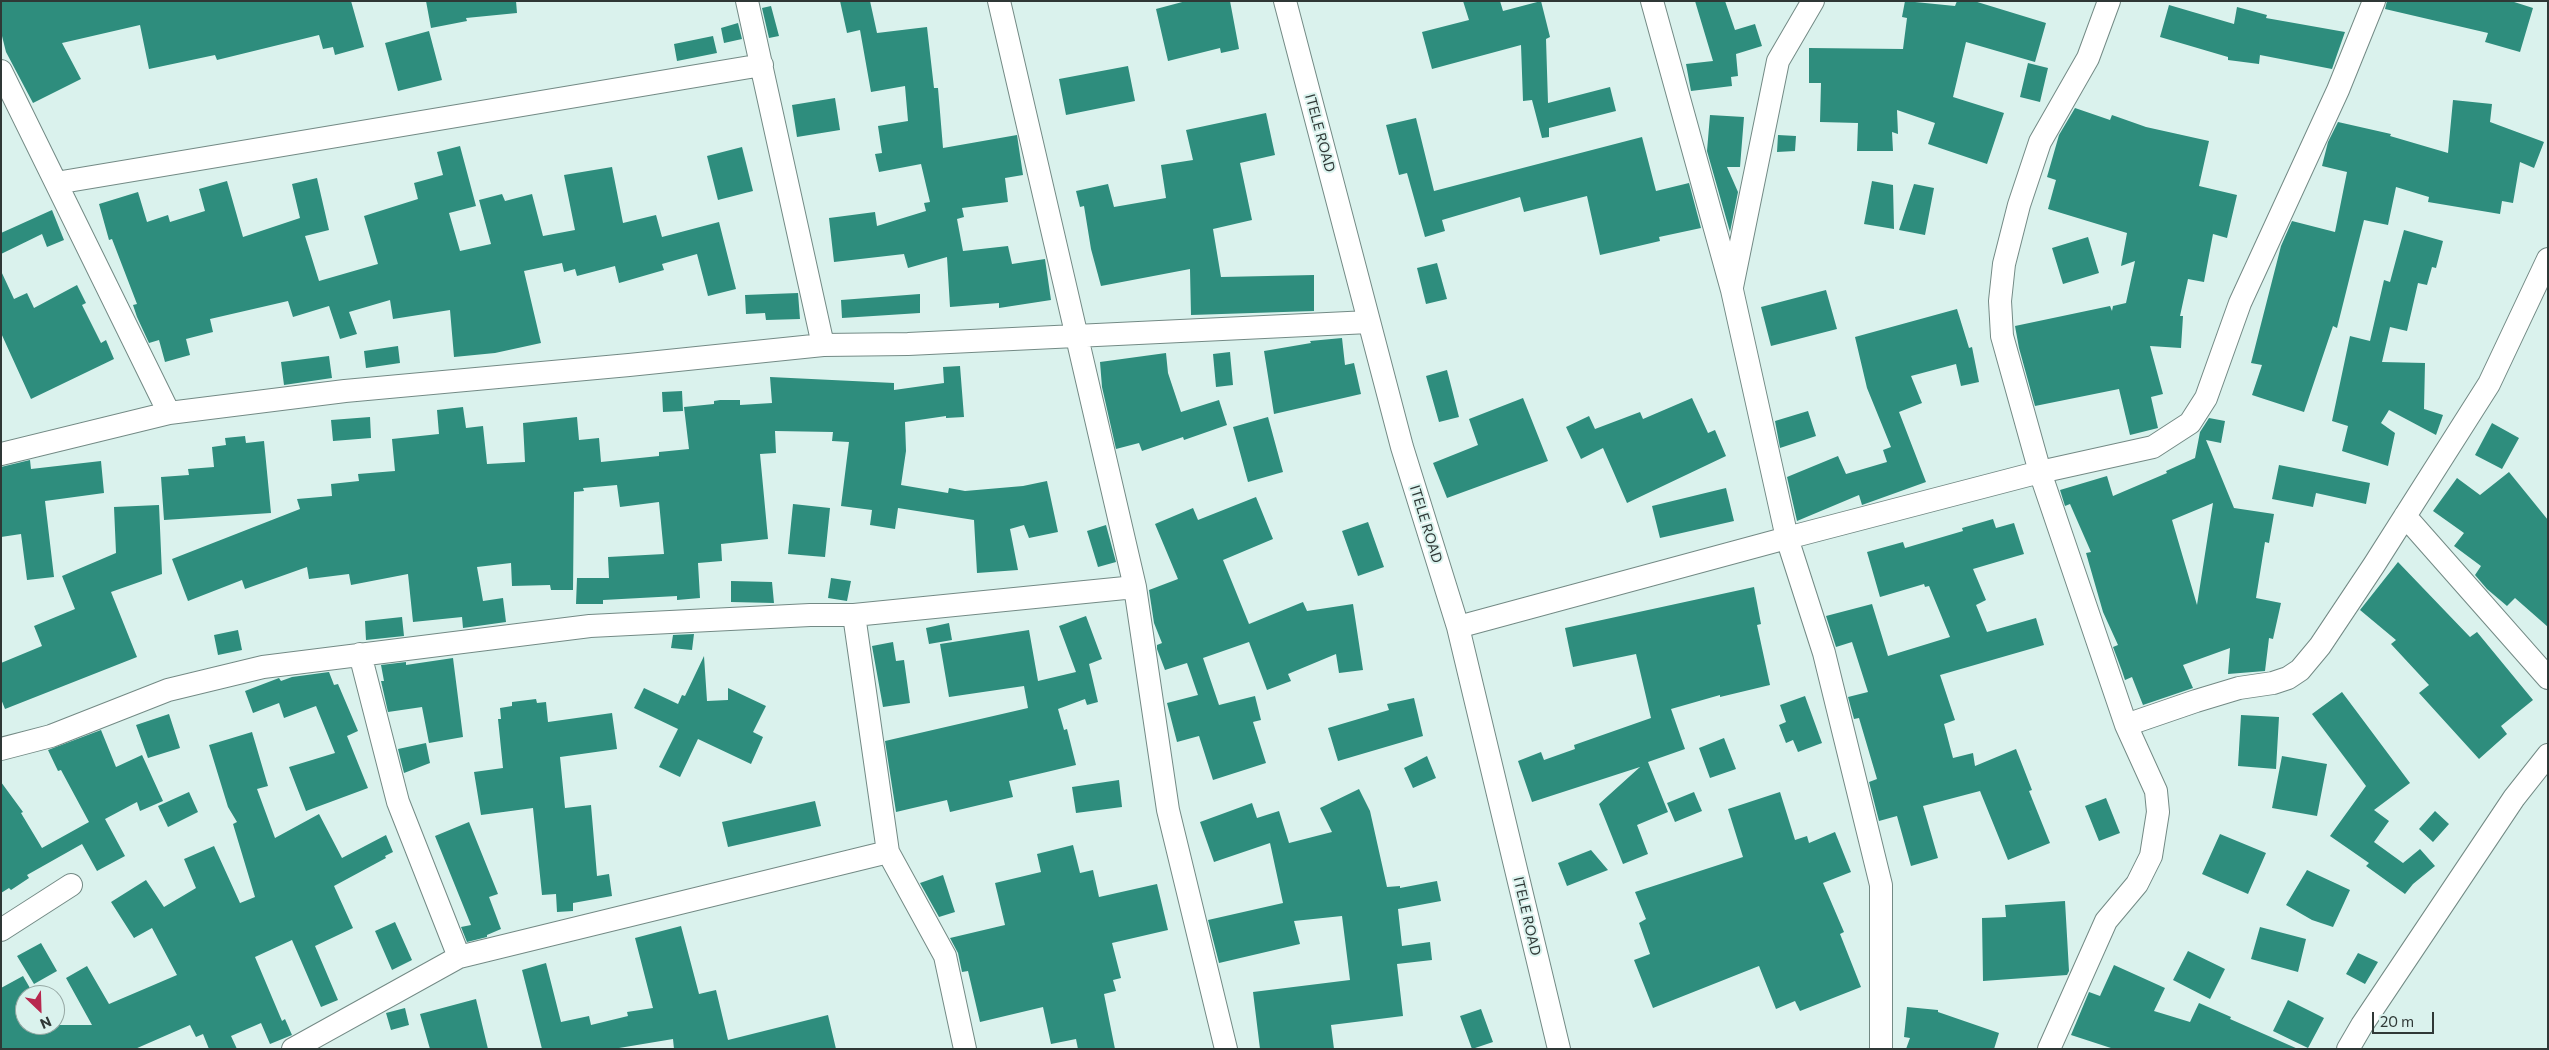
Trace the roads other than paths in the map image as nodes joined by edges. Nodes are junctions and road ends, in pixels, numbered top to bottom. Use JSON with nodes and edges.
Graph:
{"nodes":[{"id":1,"x":747,"y":1,"type":"edge"},
{"id":2,"x":1000,"y":1,"type":"edge"},
{"id":3,"x":1285,"y":1,"type":"edge"},
{"id":4,"x":1652,"y":1,"type":"edge"},
{"id":5,"x":1813,"y":1,"type":"edge"},
{"id":6,"x":2109,"y":1,"type":"edge"},
{"id":7,"x":2374,"y":1,"type":"edge"},
{"id":8,"x":762,"y":65,"type":"junction"},
{"id":9,"x":1,"y":71,"type":"edge"},
{"id":10,"x":56,"y":182,"type":"junction"},
{"id":11,"x":2548,"y":259,"type":"edge"},
{"id":12,"x":1732,"y":290,"type":"junction"},
{"id":13,"x":1369,"y":322,"type":"junction"},
{"id":14,"x":1076,"y":334,"type":"junction"},
{"id":15,"x":823,"y":345,"type":"junction"},
{"id":16,"x":168,"y":413,"type":"junction"},
{"id":17,"x":1,"y":454,"type":"edge"},
{"id":18,"x":2040,"y":472,"type":"junction"},
{"id":19,"x":2405,"y":516,"type":"junction"},
{"id":20,"x":1787,"y":538,"type":"junction"},
{"id":21,"x":1135,"y":587,"type":"junction"},
{"id":22,"x":854,"y":615,"type":"junction"},
{"id":23,"x":1458,"y":627,"type":"junction"},
{"id":24,"x":360,"y":654,"type":"junction"},
{"id":25,"x":2548,"y":678,"type":"edge"},
{"id":26,"x":2126,"y":725,"type":"junction"},
{"id":27,"x":1,"y":749,"type":"edge"},
{"id":28,"x":2548,"y":755,"type":"edge"},
{"id":29,"x":888,"y":852,"type":"junction"},
{"id":30,"x":71,"y":885,"type":"dead end"},
{"id":31,"x":1,"y":930,"type":"edge"},
{"id":32,"x":459,"y":957,"type":"junction"},
{"id":33,"x":293,"y":1049,"type":"edge"},
{"id":34,"x":965,"y":1049,"type":"edge"},
{"id":35,"x":1226,"y":1049,"type":"edge"},
{"id":36,"x":1559,"y":1049,"type":"edge"},
{"id":37,"x":1881,"y":1049,"type":"edge"},
{"id":38,"x":2049,"y":1049,"type":"edge"},
{"id":39,"x":2348,"y":1049,"type":"edge"}],
"edges":[{"from":1,"to":8,"type":"street"},
{"from":2,"to":14,"type":"street"},
{"from":3,"to":13,"type":"street","name":"ITELE ROAD"},
{"from":4,"to":12,"type":"street"},
{"from":5,"to":12,"type":"street"},
{"from":6,"to":18,"type":"street"},
{"from":7,"to":18,"type":"street"},
{"from":8,"to":10,"type":"street"},
{"from":8,"to":15,"type":"street"},
{"from":9,"to":10,"type":"street"},
{"from":10,"to":16,"type":"street"},
{"from":11,"to":19,"type":"street"},
{"from":12,"to":20,"type":"street"},
{"from":13,"to":14,"type":"street"},
{"from":13,"to":23,"type":"street","name":"ITELE ROAD"},
{"from":14,"to":15,"type":"street"},
{"from":14,"to":21,"type":"street"},
{"from":15,"to":16,"type":"street"},
{"from":16,"to":17,"type":"street"},
{"from":18,"to":20,"type":"street"},
{"from":18,"to":26,"type":"street"},
{"from":19,"to":25,"type":"street"},
{"from":19,"to":26,"type":"street"},
{"from":20,"to":23,"type":"street"},
{"from":20,"to":37,"type":"street"},
{"from":21,"to":22,"type":"street"},
{"from":21,"to":35,"type":"street"},
{"from":22,"to":24,"type":"street"},
{"from":22,"to":29,"type":"street"},
{"from":23,"to":36,"type":"street","name":"ITELE ROAD"},
{"from":24,"to":27,"type":"street"},
{"from":24,"to":32,"type":"street"},
{"from":26,"to":38,"type":"street"},
{"from":28,"to":39,"type":"street"},
{"from":29,"to":32,"type":"street"},
{"from":29,"to":34,"type":"street"},
{"from":30,"to":31,"type":"street"},
{"from":32,"to":33,"type":"street"}]}
